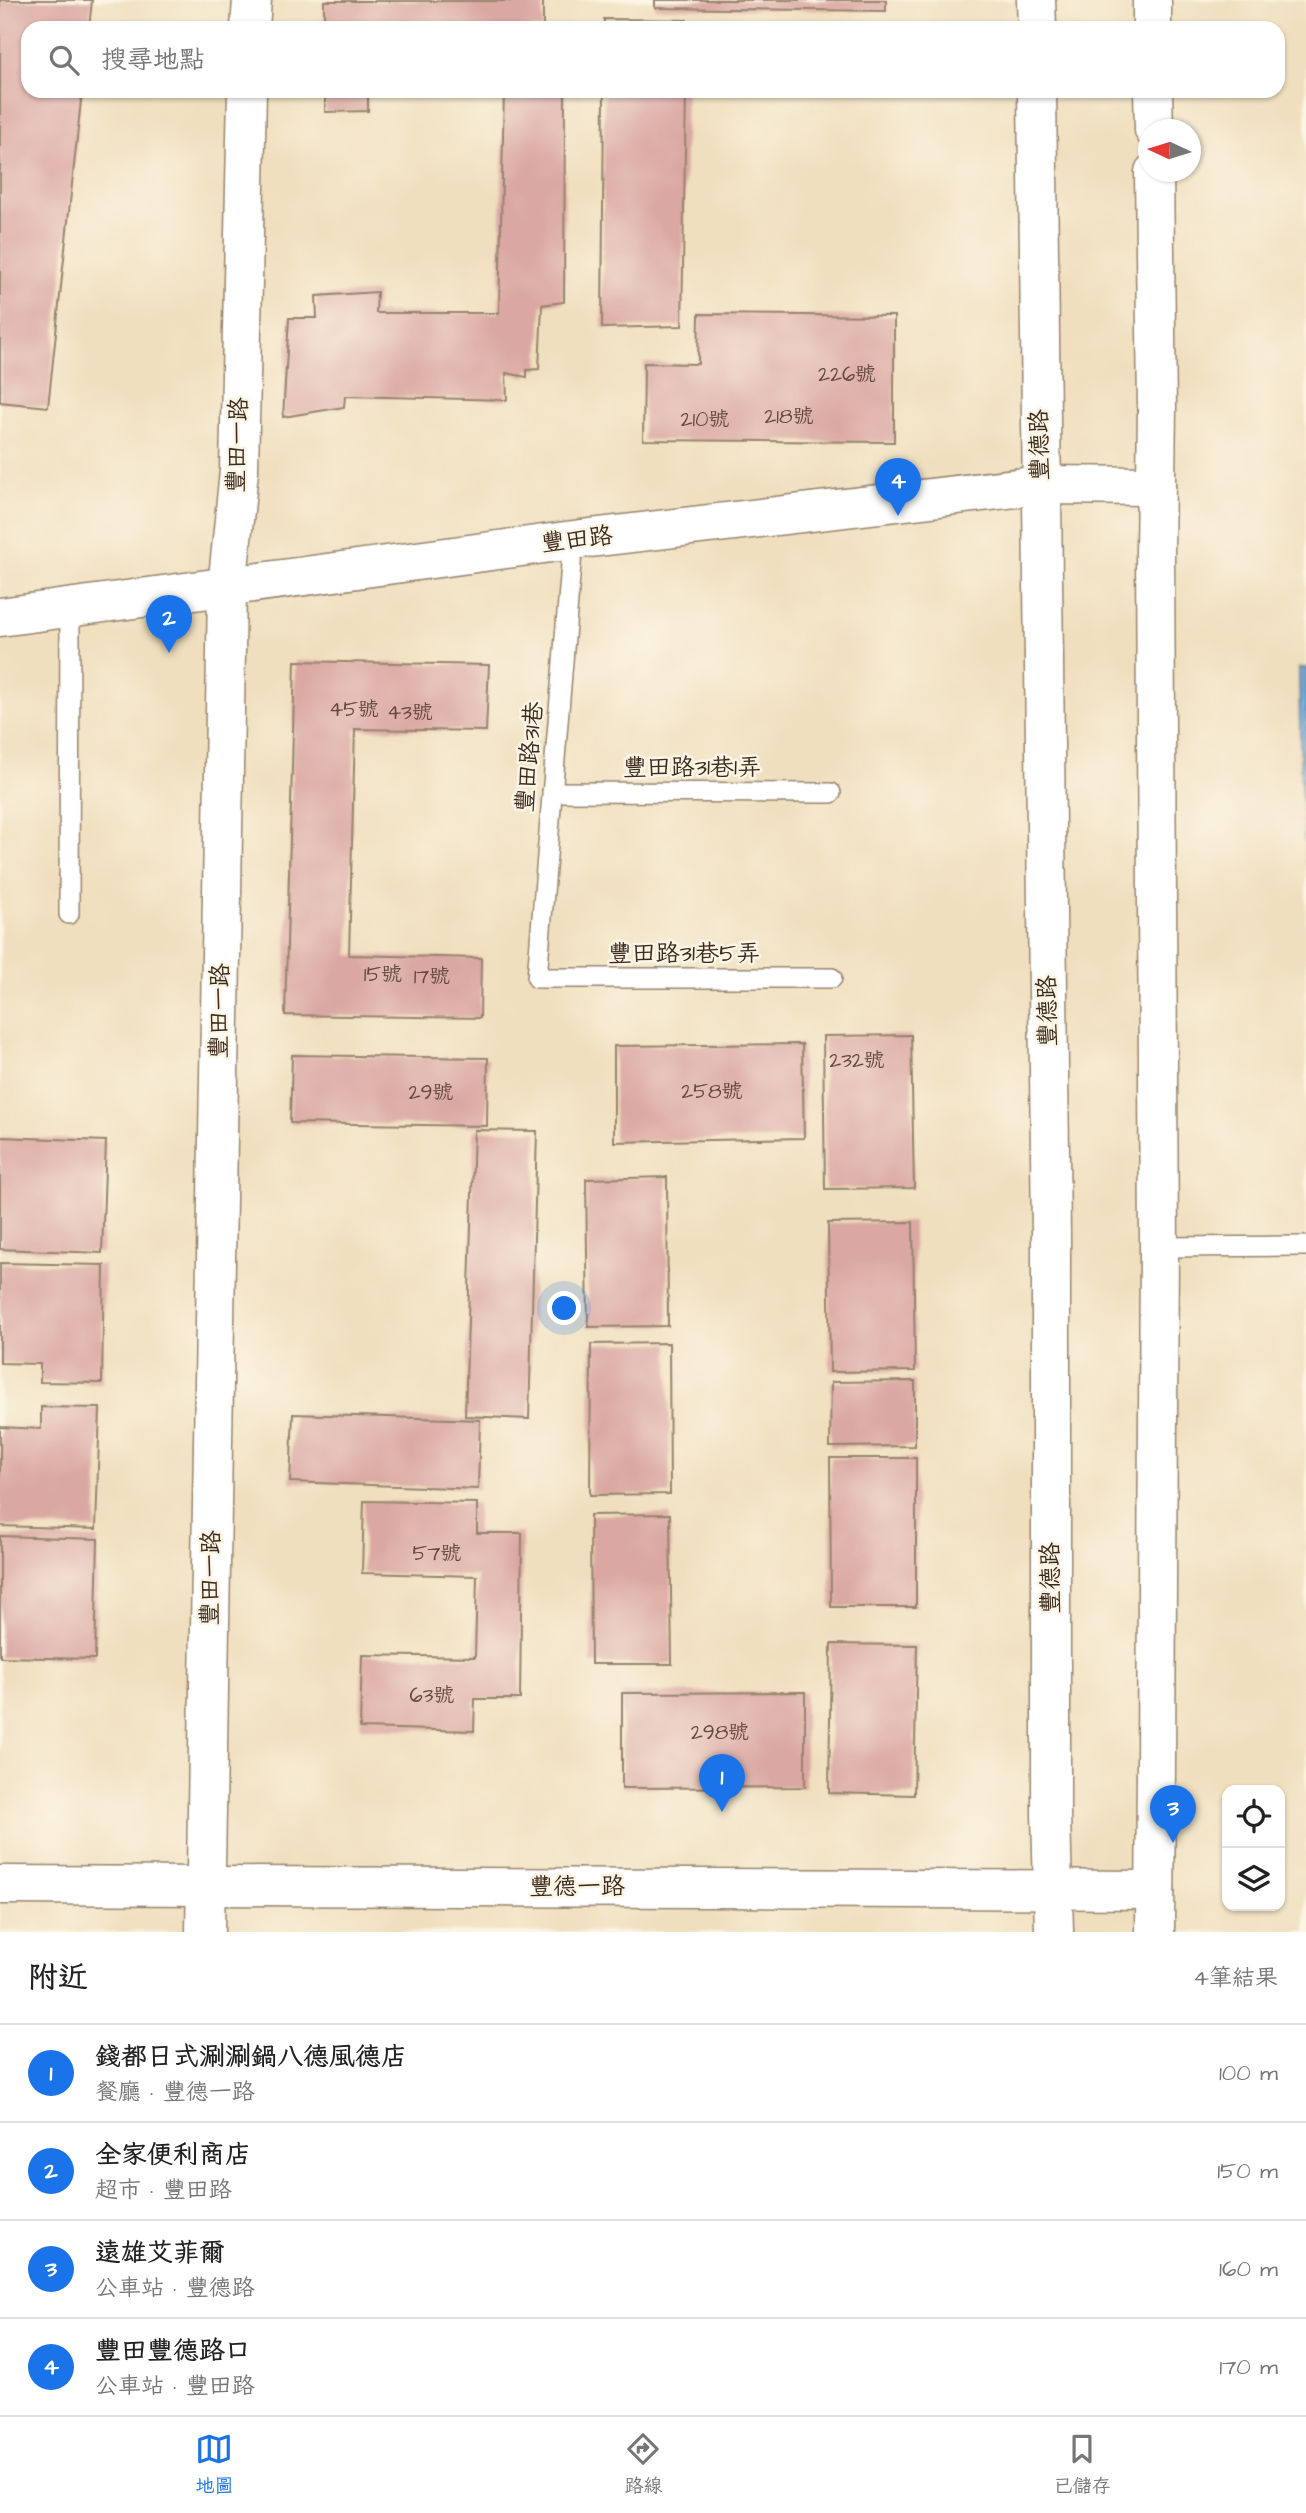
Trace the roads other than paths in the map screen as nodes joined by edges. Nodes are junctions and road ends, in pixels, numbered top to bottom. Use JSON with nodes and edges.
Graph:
{"nodes":[{"id":1,"x":252,"y":0,"type":"edge"},
{"id":2,"x":1036,"y":0,"type":"edge"},
{"id":3,"x":1152,"y":0,"type":"edge"},
{"id":4,"x":250,"y":21,"type":"edge"},
{"id":5,"x":1037,"y":21,"type":"edge"},
{"id":6,"x":1152,"y":21,"type":"edge"},
{"id":7,"x":247,"y":98,"type":"edge"},
{"id":8,"x":1037,"y":98,"type":"edge"},
{"id":9,"x":1153,"y":98,"type":"edge"},
{"id":10,"x":1154,"y":119,"type":"edge"},
{"id":11,"x":1154,"y":182,"type":"edge"},
{"id":12,"x":1041,"y":485,"type":"junction"},
{"id":13,"x":1156,"y":486,"type":"junction"},
{"id":14,"x":573,"y":540,"type":"junction"},
{"id":15,"x":227,"y":588,"type":"junction"},
{"id":16,"x":70,"y":608,"type":"junction"},
{"id":17,"x":0,"y":617,"type":"edge"},
{"id":18,"x":552,"y":792,"type":"junction"},
{"id":19,"x":831,"y":793,"type":"dead end"},
{"id":20,"x":68,"y":914,"type":"dead end"},
{"id":21,"x":537,"y":978,"type":"joint"},
{"id":22,"x":832,"y":978,"type":"dead end"},
{"id":23,"x":1306,"y":1245,"type":"edge"},
{"id":24,"x":1159,"y":1247,"type":"junction"},
{"id":25,"x":0,"y":1885,"type":"edge"},
{"id":26,"x":205,"y":1886,"type":"junction"},
{"id":27,"x":1052,"y":1889,"type":"junction"},
{"id":28,"x":1154,"y":1890,"type":"junction"},
{"id":29,"x":205,"y":1932,"type":"edge"},
{"id":30,"x":1054,"y":1932,"type":"edge"},
{"id":31,"x":1155,"y":1932,"type":"edge"}],
"edges":[{"from":1,"to":4,"type":"street"},
{"from":2,"to":5,"type":"street"},
{"from":3,"to":6,"type":"street"},
{"from":7,"to":15,"type":"street","name":"豐田一路"},
{"from":8,"to":12,"type":"street","name":"豐德路"},
{"from":9,"to":10,"type":"street"},
{"from":11,"to":13,"type":"street"},
{"from":12,"to":13,"type":"street","name":"豐田路"},
{"from":12,"to":14,"type":"street","name":"豐田路"},
{"from":12,"to":27,"type":"street","name":"豐德路"},
{"from":13,"to":24,"type":"street"},
{"from":14,"to":15,"type":"street","name":"豐田路"},
{"from":14,"to":18,"type":"lane","name":"豐田路31巷"},
{"from":15,"to":16,"type":"street","name":"豐田路"},
{"from":15,"to":26,"type":"street","name":"豐田一路"},
{"from":16,"to":17,"type":"street","name":"豐田路"},
{"from":16,"to":20,"type":"lane"},
{"from":18,"to":19,"type":"lane","name":"豐田路31巷1弄"},
{"from":18,"to":21,"type":"lane","name":"豐田路31巷"},
{"from":21,"to":22,"type":"lane","name":"豐田路31巷5弄"},
{"from":23,"to":24,"type":"lane"},
{"from":24,"to":28,"type":"street"},
{"from":25,"to":26,"type":"street","name":"豐德一路"},
{"from":26,"to":27,"type":"street","name":"豐德一路"},
{"from":26,"to":29,"type":"street","name":"豐田一路"},
{"from":27,"to":28,"type":"street","name":"豐德一路"},
{"from":27,"to":30,"type":"street","name":"豐德路"},
{"from":28,"to":31,"type":"street"}]}
